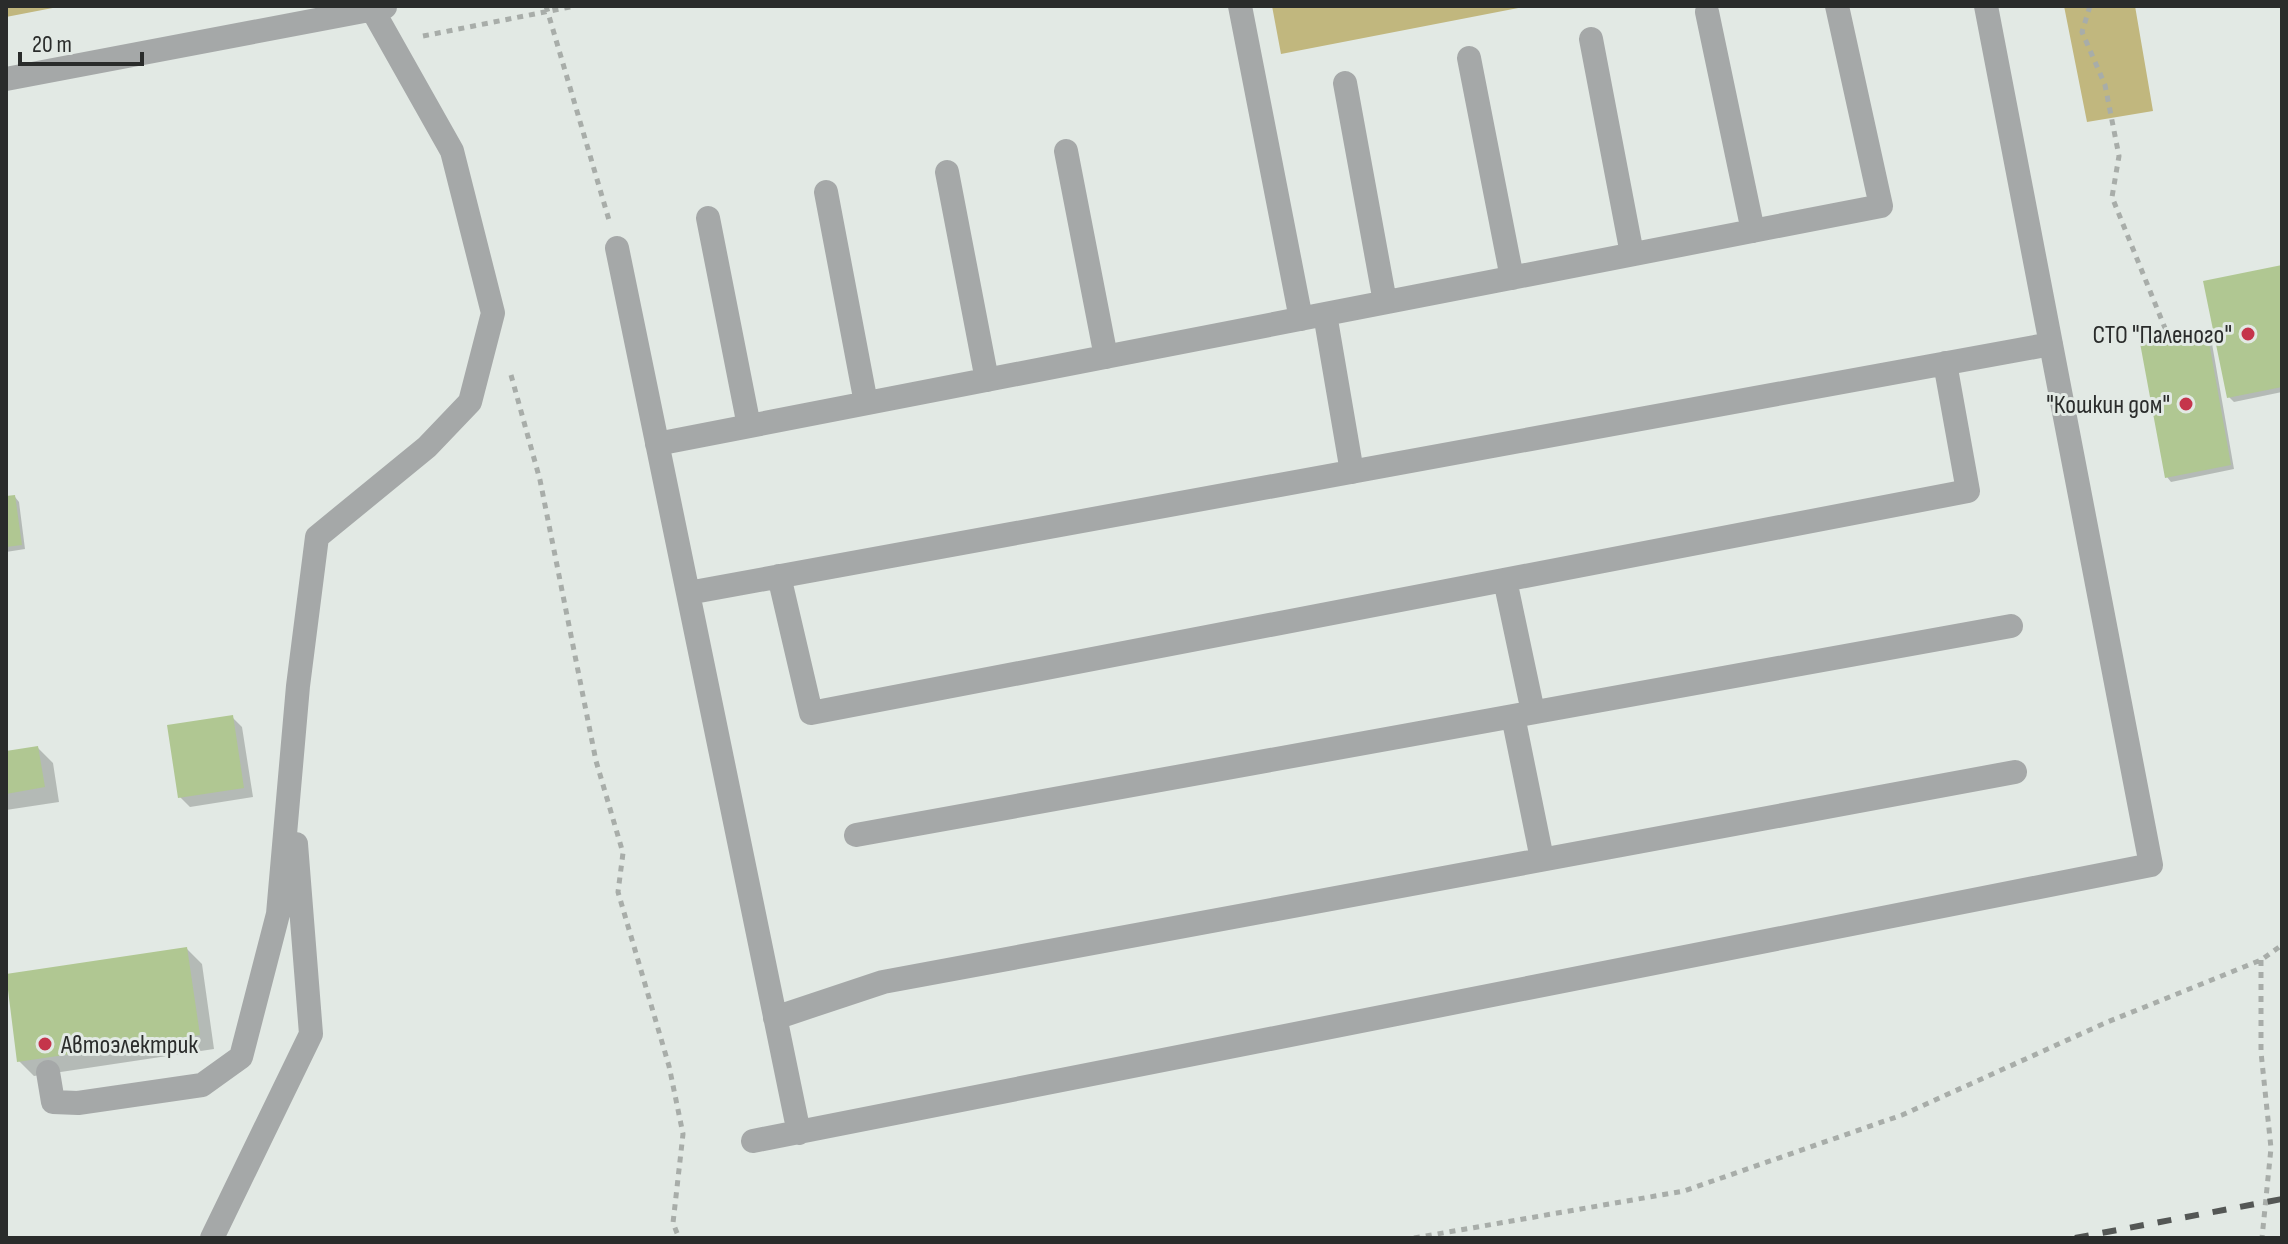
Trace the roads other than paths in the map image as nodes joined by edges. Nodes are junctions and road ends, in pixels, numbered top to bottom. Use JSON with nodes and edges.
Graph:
{"nodes":[{"id":1,"x":1240,"y":6,"type":"edge"},
{"id":2,"x":1837,"y":6,"type":"edge"},
{"id":3,"x":1986,"y":6,"type":"edge"},
{"id":4,"x":380,"y":8,"type":"edge"},
{"id":5,"x":1707,"y":12,"type":"dead end"},
{"id":6,"x":1591,"y":39,"type":"dead end"},
{"id":7,"x":1469,"y":58,"type":"dead end"},
{"id":8,"x":6,"y":79,"type":"edge"},
{"id":9,"x":1345,"y":83,"type":"dead end"},
{"id":10,"x":1066,"y":151,"type":"dead end"},
{"id":11,"x":947,"y":172,"type":"dead end"},
{"id":12,"x":826,"y":192,"type":"dead end"},
{"id":13,"x":708,"y":218,"type":"dead end"},
{"id":14,"x":1753,"y":231,"type":"junction"},
{"id":15,"x":617,"y":248,"type":"road end"},
{"id":16,"x":1632,"y":254,"type":"junction"},
{"id":17,"x":1512,"y":278,"type":"junction"},
{"id":18,"x":1385,"y":302,"type":"junction"},
{"id":19,"x":1325,"y":314,"type":"junction"},
{"id":20,"x":1301,"y":319,"type":"junction"},
{"id":21,"x":2051,"y":344,"type":"junction"},
{"id":22,"x":1106,"y":357,"type":"junction"},
{"id":23,"x":1945,"y":363,"type":"junction"},
{"id":24,"x":987,"y":380,"type":"junction"},
{"id":25,"x":866,"y":403,"type":"junction"},
{"id":26,"x":749,"y":426,"type":"junction"},
{"id":27,"x":657,"y":444,"type":"junction"},
{"id":28,"x":1352,"y":472,"type":"junction"},
{"id":29,"x":779,"y":576,"type":"junction"},
{"id":30,"x":1505,"y":580,"type":"junction"},
{"id":31,"x":688,"y":593,"type":"junction"},
{"id":32,"x":2011,"y":626,"type":"dead end"},
{"id":33,"x":1523,"y":714,"type":"junction"},
{"id":34,"x":2015,"y":772,"type":"dead end"},
{"id":35,"x":290,"y":778,"type":"junction"},
{"id":36,"x":856,"y":835,"type":"dead end"},
{"id":37,"x":1542,"y":859,"type":"junction"},
{"id":38,"x":775,"y":1018,"type":"junction"},
{"id":39,"x":48,"y":1072,"type":"dead end"},
{"id":40,"x":799,"y":1133,"type":"junction"},
{"id":41,"x":753,"y":1141,"type":"dead end"},
{"id":42,"x":212,"y":1238,"type":"edge"}],
"edges":[{"from":1,"to":20,"type":"street"},
{"from":2,"to":14,"type":"street"},
{"from":3,"to":21,"type":"street"},
{"from":4,"to":8,"type":"street"},
{"from":4,"to":35,"type":"street"},
{"from":5,"to":14,"type":"street"},
{"from":6,"to":16,"type":"street"},
{"from":7,"to":17,"type":"street"},
{"from":9,"to":18,"type":"street"},
{"from":10,"to":22,"type":"street"},
{"from":11,"to":24,"type":"street"},
{"from":12,"to":25,"type":"street"},
{"from":13,"to":26,"type":"street"},
{"from":14,"to":16,"type":"street"},
{"from":15,"to":27,"type":"street"},
{"from":16,"to":17,"type":"street"},
{"from":17,"to":18,"type":"street"},
{"from":18,"to":19,"type":"street"},
{"from":19,"to":20,"type":"street"},
{"from":19,"to":28,"type":"street"},
{"from":20,"to":22,"type":"street"},
{"from":21,"to":23,"type":"street"},
{"from":21,"to":40,"type":"street"},
{"from":22,"to":24,"type":"street"},
{"from":23,"to":28,"type":"street"},
{"from":23,"to":30,"type":"street"},
{"from":24,"to":25,"type":"street"},
{"from":25,"to":26,"type":"street"},
{"from":26,"to":27,"type":"street"},
{"from":27,"to":31,"type":"street"},
{"from":28,"to":29,"type":"street"},
{"from":29,"to":30,"type":"street"},
{"from":29,"to":31,"type":"street"},
{"from":30,"to":33,"type":"street"},
{"from":31,"to":38,"type":"street"},
{"from":32,"to":33,"type":"street"},
{"from":33,"to":36,"type":"street"},
{"from":33,"to":37,"type":"street"},
{"from":34,"to":37,"type":"street"},
{"from":35,"to":39,"type":"street"},
{"from":35,"to":42,"type":"street"},
{"from":37,"to":38,"type":"street"},
{"from":38,"to":40,"type":"street"},
{"from":40,"to":41,"type":"street"}]}
